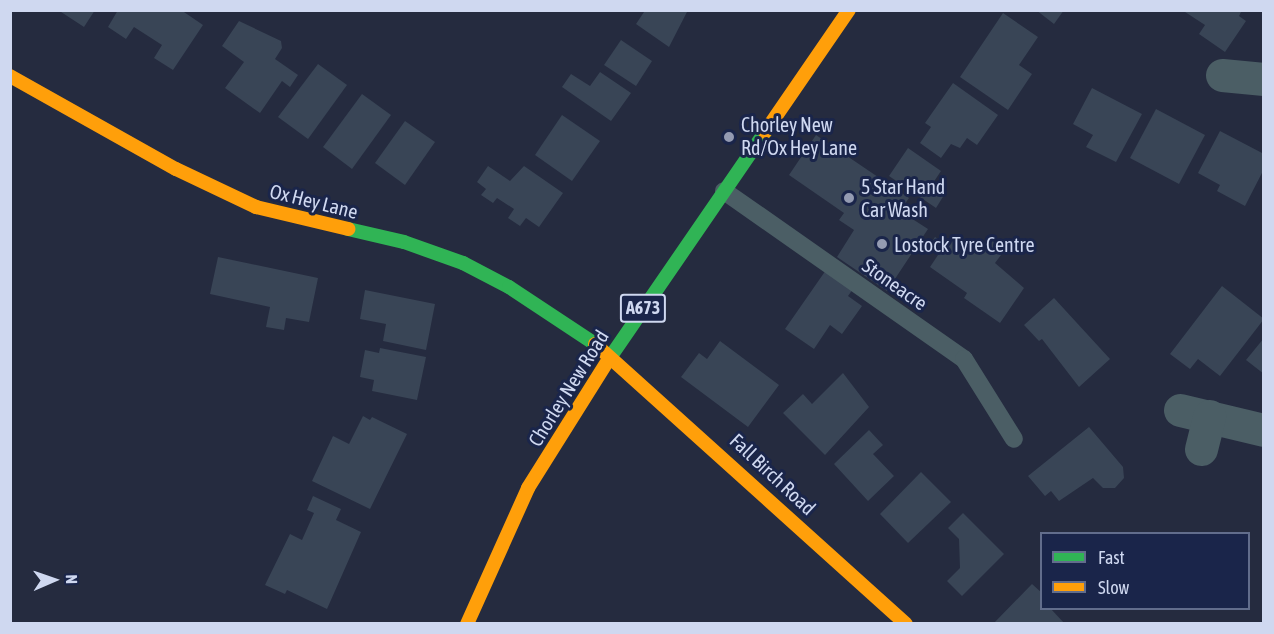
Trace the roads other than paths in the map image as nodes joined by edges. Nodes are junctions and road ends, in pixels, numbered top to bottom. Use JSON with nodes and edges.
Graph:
{"nodes":[{"id":1,"x":849,"y":10,"type":"edge"},
{"id":2,"x":1222,"y":75,"type":"dead end"},
{"id":3,"x":10,"y":76,"type":"edge"},
{"id":4,"x":1263,"y":79,"type":"edge"},
{"id":5,"x":724,"y":191,"type":"junction"},
{"id":6,"x":610,"y":355,"type":"junction"},
{"id":7,"x":1263,"y":430,"type":"edge"},
{"id":8,"x":1014,"y":440,"type":"dead end"},
{"id":9,"x":1201,"y":449,"type":"dead end"},
{"id":10,"x":467,"y":624,"type":"edge"},
{"id":11,"x":906,"y":624,"type":"edge"}],
"edges":[{"from":1,"to":5,"type":"main road","name":"Chorley New Road","number":"A673"},
{"from":2,"to":4,"type":"street"},
{"from":3,"to":6,"type":"main road","name":"Ox Hey Lane"},
{"from":5,"to":6,"type":"main road","name":"Chorley New Road","number":"A673"},
{"from":5,"to":8,"type":"lane","name":"Stoneacre"},
{"from":6,"to":10,"type":"main road","name":"Chorley New Road","number":"A673"},
{"from":6,"to":11,"type":"main road","name":"Fall Birch Road"},
{"from":7,"to":9,"type":"street"}]}
